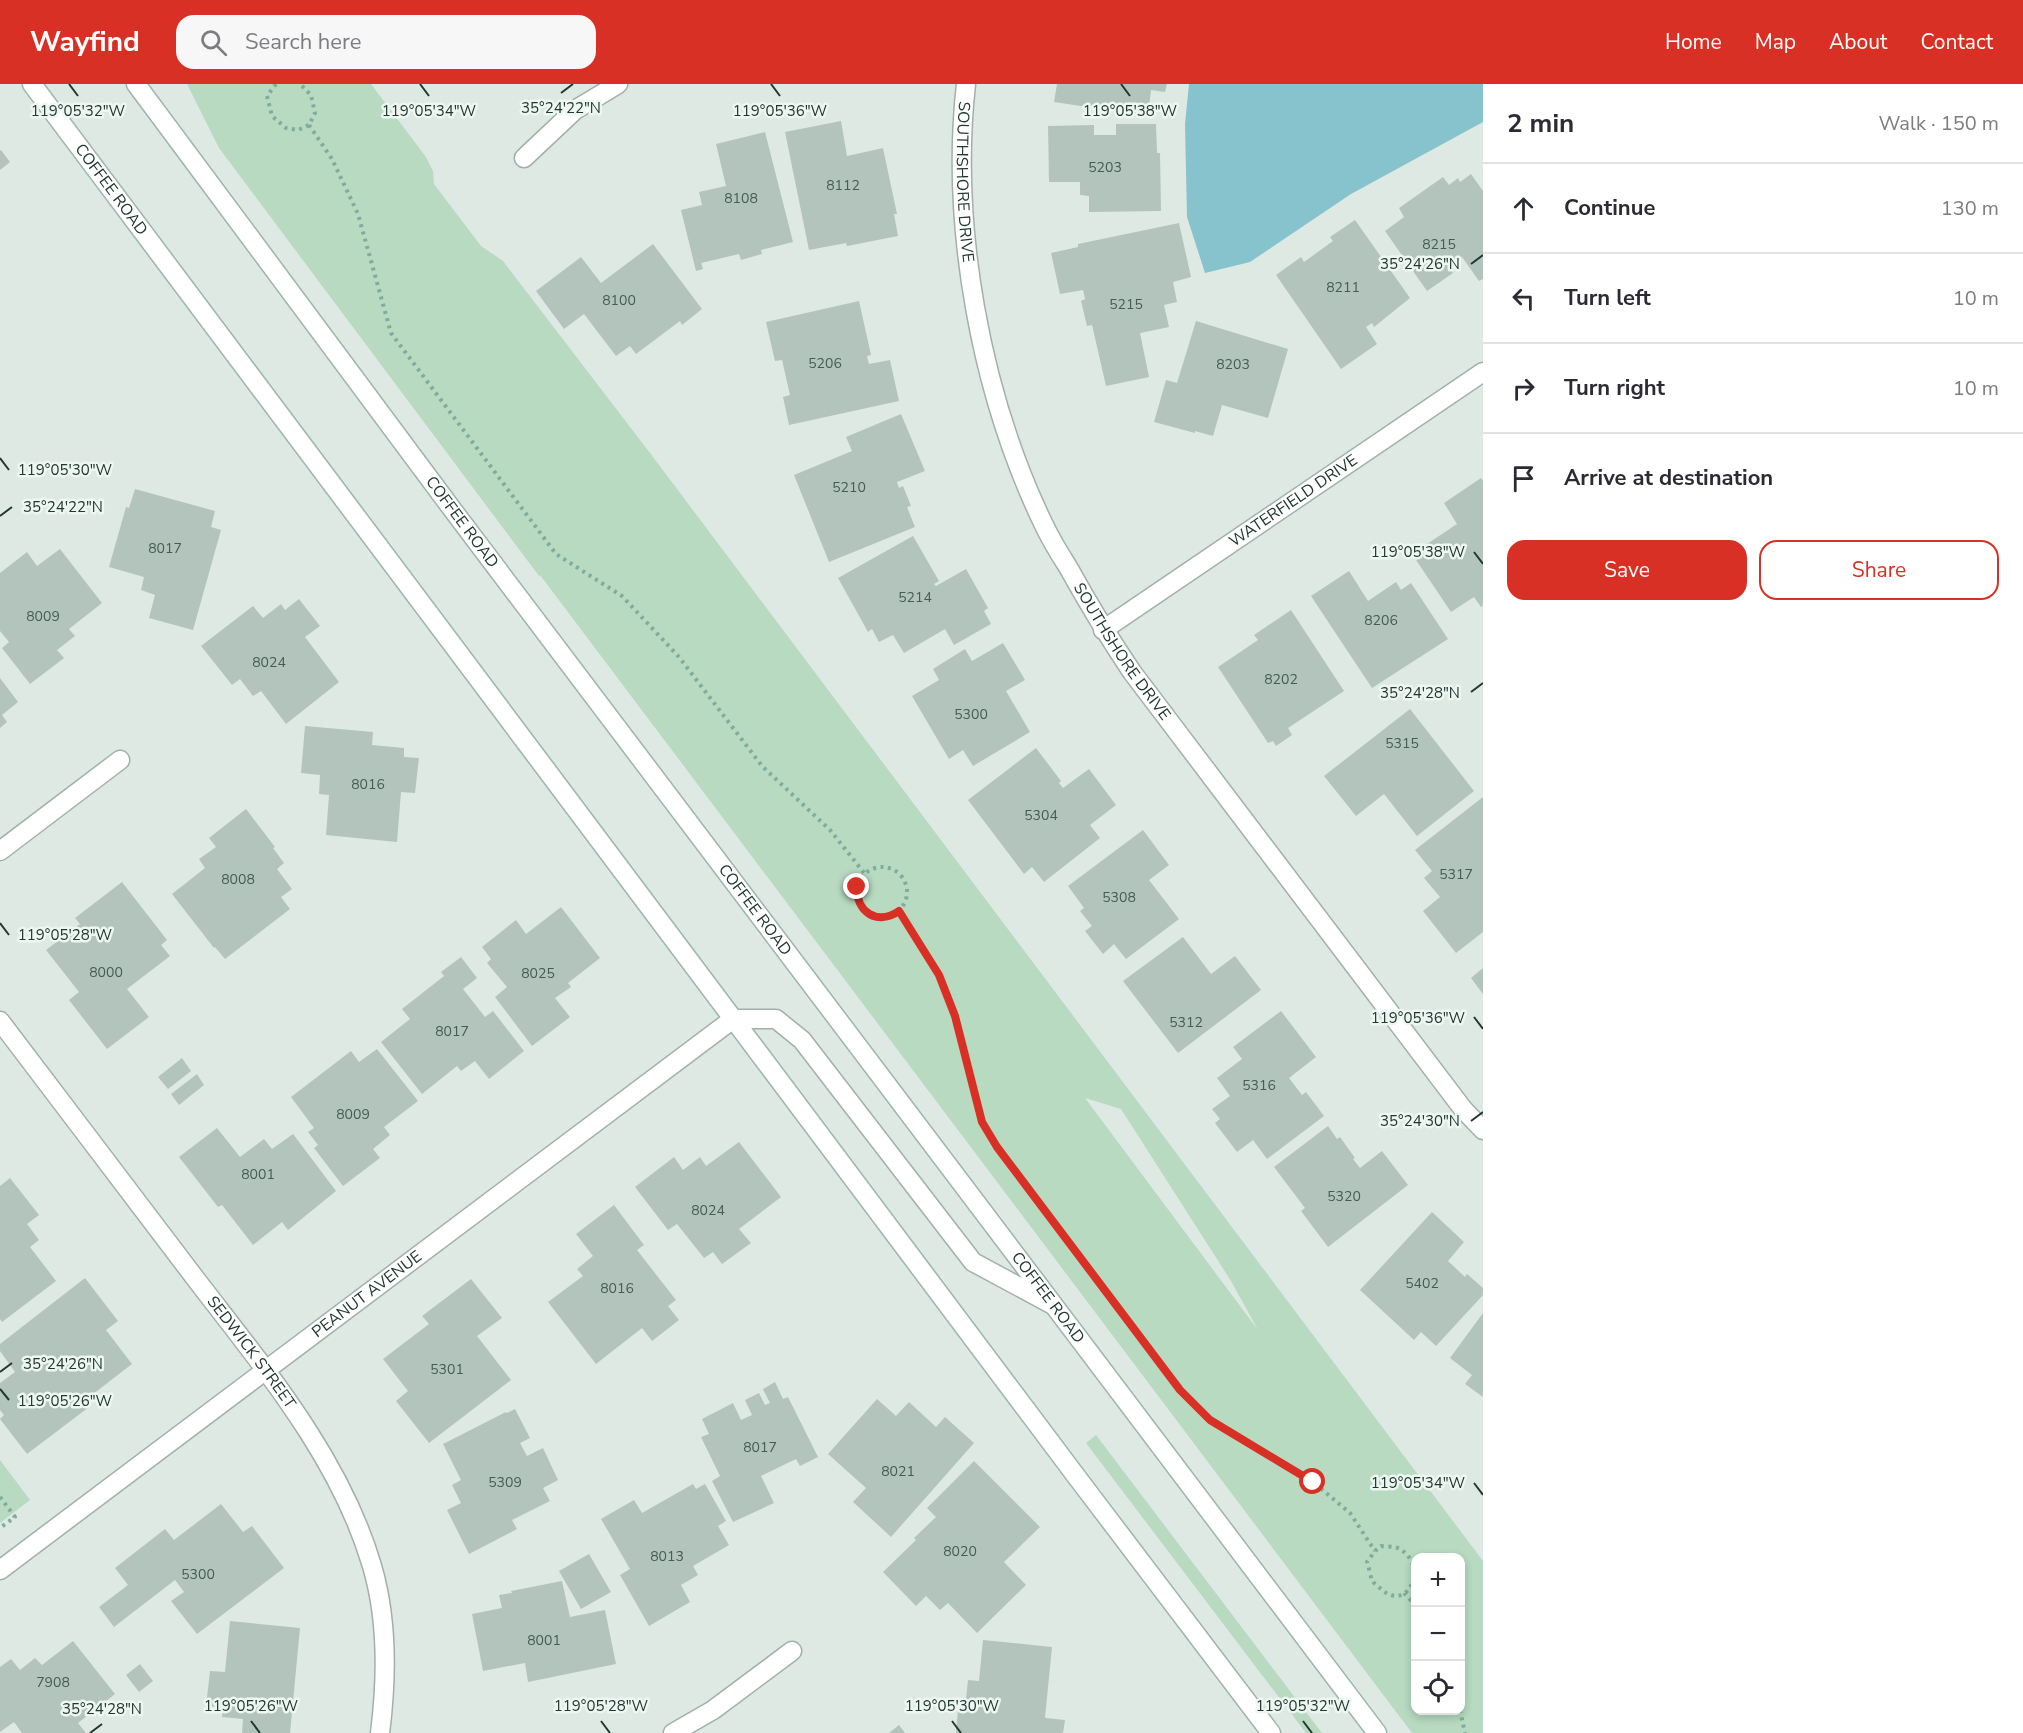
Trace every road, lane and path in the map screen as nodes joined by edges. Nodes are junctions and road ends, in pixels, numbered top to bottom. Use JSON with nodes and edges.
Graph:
{"nodes":[{"id":1,"x":32,"y":84,"type":"edge"},
{"id":2,"x":136,"y":84,"type":"edge"},
{"id":3,"x":274,"y":84,"type":"edge"},
{"id":4,"x":300,"y":84,"type":"edge"},
{"id":5,"x":618,"y":84,"type":"edge"},
{"id":6,"x":966,"y":84,"type":"edge"},
{"id":7,"x":309,"y":125,"type":"junction"},
{"id":8,"x":524,"y":158,"type":"dead end"},
{"id":9,"x":1483,"y":372,"type":"edge"},
{"id":10,"x":1103,"y":630,"type":"junction"},
{"id":11,"x":120,"y":760,"type":"dead end"},
{"id":12,"x":0,"y":850,"type":"edge"},
{"id":13,"x":865,"y":874,"type":"junction"},
{"id":14,"x":899,"y":911,"type":"junction"},
{"id":15,"x":733,"y":1019,"type":"junction"},
{"id":16,"x":0,"y":1021,"type":"edge"},
{"id":17,"x":1483,"y":1130,"type":"edge"},
{"id":18,"x":1053,"y":1305,"type":"junction"},
{"id":19,"x":266,"y":1370,"type":"junction"},
{"id":20,"x":0,"y":1497,"type":"edge"},
{"id":21,"x":0,"y":1528,"type":"edge"},
{"id":22,"x":1375,"y":1551,"type":"junction"},
{"id":23,"x":0,"y":1570,"type":"edge"},
{"id":24,"x":1404,"y":1593,"type":"junction"},
{"id":25,"x":1411,"y":1601,"type":"edge"},
{"id":26,"x":792,"y":1652,"type":"dead end"},
{"id":27,"x":1461,"y":1715,"type":"edge"},
{"id":28,"x":380,"y":1733,"type":"edge"},
{"id":29,"x":673,"y":1733,"type":"edge"},
{"id":30,"x":1271,"y":1733,"type":"edge"},
{"id":31,"x":1377,"y":1733,"type":"edge"},
{"id":32,"x":1465,"y":1733,"type":"edge"}],
"edges":[{"from":1,"to":15,"type":"street","name":"COFFEE ROAD"},
{"from":2,"to":18,"type":"street","name":"COFFEE ROAD"},
{"from":3,"to":7,"type":"path"},
{"from":4,"to":7,"type":"path"},
{"from":5,"to":8,"type":"street"},
{"from":6,"to":10,"type":"street","name":"SOUTHSHORE DRIVE"},
{"from":7,"to":13,"type":"path"},
{"from":9,"to":10,"type":"street","name":"WATERFIELD DRIVE"},
{"from":10,"to":17,"type":"street","name":"SOUTHSHORE DRIVE"},
{"from":11,"to":12,"type":"street"},
{"from":13,"to":14,"type":"path"},
{"from":13,"to":14,"type":"path"},
{"from":14,"to":22,"type":"path"},
{"from":15,"to":18,"type":"street"},
{"from":15,"to":19,"type":"street","name":"PEANUT AVENUE"},
{"from":15,"to":30,"type":"street","name":"COFFEE ROAD"},
{"from":16,"to":19,"type":"street","name":"SEDWICK STREET"},
{"from":18,"to":31,"type":"street","name":"COFFEE ROAD"},
{"from":19,"to":23,"type":"street","name":"PEANUT AVENUE"},
{"from":19,"to":28,"type":"street","name":"SEDWICK STREET"},
{"from":20,"to":21,"type":"path"},
{"from":22,"to":24,"type":"path"},
{"from":22,"to":24,"type":"path"},
{"from":24,"to":25,"type":"path"},
{"from":26,"to":29,"type":"street"},
{"from":27,"to":32,"type":"path"}]}
